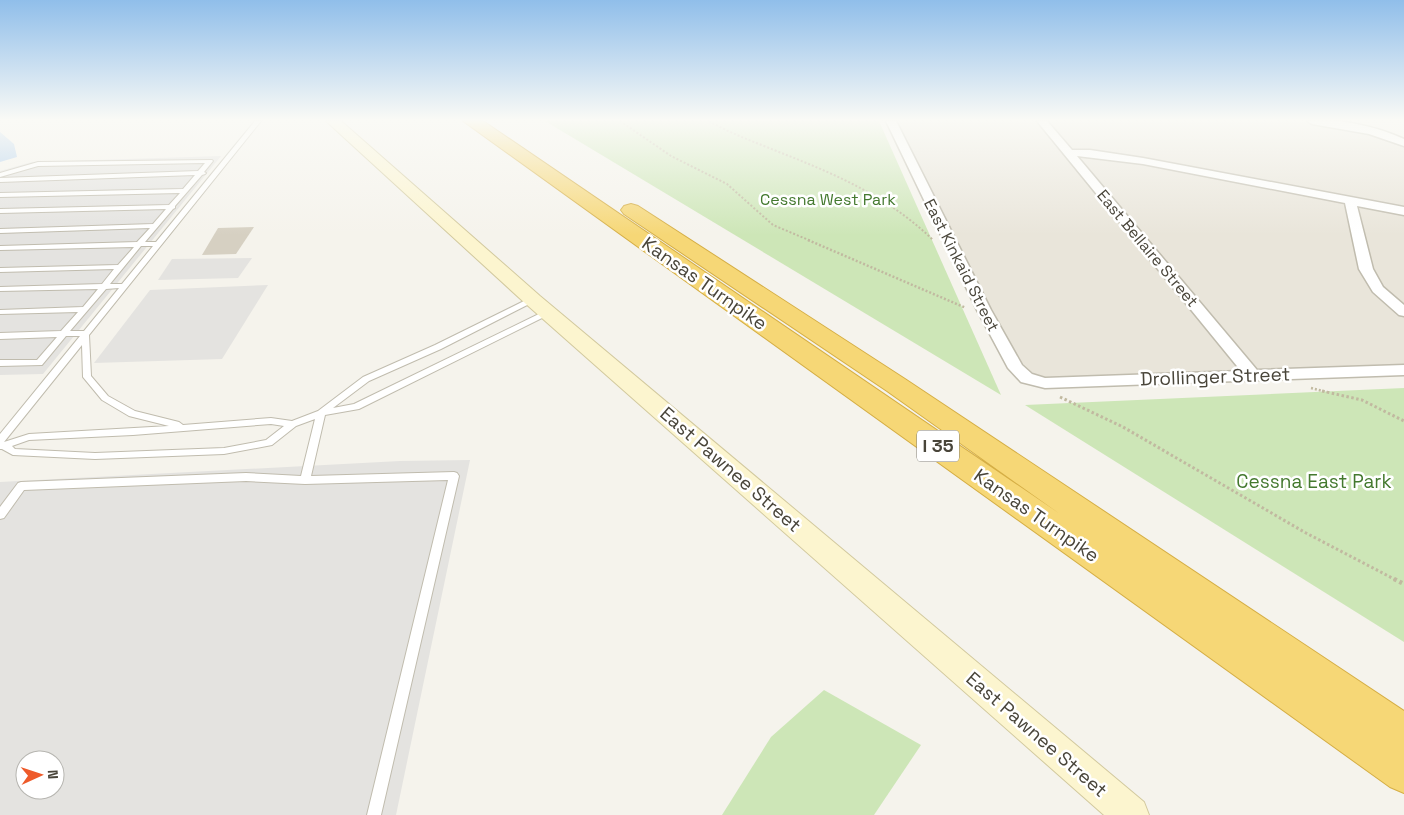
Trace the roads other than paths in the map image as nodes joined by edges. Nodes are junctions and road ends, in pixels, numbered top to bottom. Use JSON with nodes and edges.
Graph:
{"nodes":[{"id":1,"x":227,"y":159,"type":"edge"},
{"id":2,"x":376,"y":159,"type":"edge"},
{"id":3,"x":526,"y":159,"type":"edge"},
{"id":4,"x":554,"y":159,"type":"edge"},
{"id":5,"x":910,"y":159,"type":"edge"},
{"id":6,"x":1074,"y":159,"type":"edge"},
{"id":7,"x":1136,"y":159,"type":"edge"},
{"id":8,"x":199,"y":173,"type":"junction"},
{"id":9,"x":216,"y":173,"type":"junction"},
{"id":10,"x":0,"y":175,"type":"edge"},
{"id":11,"x":0,"y":180,"type":"edge"},
{"id":12,"x":184,"y":191,"type":"junction"},
{"id":13,"x":0,"y":195,"type":"edge"},
{"id":14,"x":1350,"y":200,"type":"junction"},
{"id":15,"x":188,"y":206,"type":"junction"},
{"id":16,"x":170,"y":207,"type":"junction"},
{"id":17,"x":0,"y":211,"type":"edge"},
{"id":18,"x":1404,"y":211,"type":"edge"},
{"id":19,"x":154,"y":226,"type":"junction"},
{"id":20,"x":0,"y":231,"type":"edge"},
{"id":21,"x":139,"y":244,"type":"junction"},
{"id":22,"x":158,"y":244,"type":"junction"},
{"id":23,"x":0,"y":248,"type":"edge"},
{"id":24,"x":119,"y":267,"type":"junction"},
{"id":25,"x":0,"y":270,"type":"edge"},
{"id":26,"x":102,"y":286,"type":"junction"},
{"id":27,"x":124,"y":286,"type":"junction"},
{"id":28,"x":0,"y":289,"type":"edge"},
{"id":29,"x":540,"y":306,"type":"junction"},
{"id":30,"x":83,"y":309,"type":"junction"},
{"id":31,"x":0,"y":312,"type":"edge"},
{"id":32,"x":1404,"y":312,"type":"edge"},
{"id":33,"x":85,"y":333,"type":"junction"},
{"id":34,"x":62,"y":334,"type":"junction"},
{"id":35,"x":0,"y":336,"type":"edge"},
{"id":36,"x":0,"y":363,"type":"edge"},
{"id":37,"x":1404,"y":370,"type":"edge"},
{"id":38,"x":1253,"y":375,"type":"junction"},
{"id":39,"x":1027,"y":378,"type":"joint"},
{"id":40,"x":320,"y":413,"type":"junction"},
{"id":41,"x":293,"y":424,"type":"junction"},
{"id":42,"x":189,"y":428,"type":"junction"},
{"id":43,"x":2,"y":444,"type":"edge"},
{"id":44,"x":305,"y":480,"type":"junction"},
{"id":45,"x":0,"y":515,"type":"edge"},
{"id":46,"x":1404,"y":734,"type":"edge"},
{"id":47,"x":1404,"y":773,"type":"edge"},
{"id":48,"x":374,"y":815,"type":"edge"},
{"id":49,"x":1131,"y":815,"type":"edge"}],
"edges":[{"from":1,"to":9,"type":"lane"},
{"from":2,"to":29,"type":"main road","name":"East Pawnee Street"},
{"from":3,"to":47,"type":"highway","name":"Kansas Turnpike","number":"I 35"},
{"from":4,"to":46,"type":"highway","name":"Kansas Turnpike","number":"I 35"},
{"from":5,"to":39,"type":"street","name":"East Kinkaid Street"},
{"from":6,"to":38,"type":"street","name":"East Bellaire Street"},
{"from":7,"to":14,"type":"street"},
{"from":8,"to":9,"type":"lane"},
{"from":8,"to":10,"type":"lane"},
{"from":8,"to":11,"type":"lane"},
{"from":8,"to":12,"type":"lane"},
{"from":9,"to":15,"type":"lane"},
{"from":12,"to":13,"type":"lane"},
{"from":12,"to":16,"type":"lane"},
{"from":14,"to":18,"type":"street"},
{"from":14,"to":32,"type":"street"},
{"from":15,"to":16,"type":"lane"},
{"from":15,"to":22,"type":"lane"},
{"from":16,"to":17,"type":"lane"},
{"from":16,"to":19,"type":"lane"},
{"from":19,"to":20,"type":"lane"},
{"from":19,"to":21,"type":"lane"},
{"from":21,"to":22,"type":"lane"},
{"from":21,"to":23,"type":"lane"},
{"from":21,"to":24,"type":"lane"},
{"from":22,"to":27,"type":"lane"},
{"from":24,"to":25,"type":"lane"},
{"from":24,"to":26,"type":"lane"},
{"from":26,"to":27,"type":"lane"},
{"from":26,"to":28,"type":"lane"},
{"from":26,"to":30,"type":"lane"},
{"from":27,"to":33,"type":"lane"},
{"from":29,"to":40,"type":"lane"},
{"from":29,"to":40,"type":"lane"},
{"from":29,"to":49,"type":"main road","name":"East Pawnee Street"},
{"from":30,"to":31,"type":"lane"},
{"from":30,"to":34,"type":"lane"},
{"from":33,"to":34,"type":"lane"},
{"from":33,"to":42,"type":"lane"},
{"from":33,"to":43,"type":"lane"},
{"from":34,"to":35,"type":"lane"},
{"from":34,"to":36,"type":"lane"},
{"from":37,"to":38,"type":"street","name":"Drollinger Street"},
{"from":38,"to":39,"type":"street","name":"Drollinger Street"},
{"from":40,"to":41,"type":"lane"},
{"from":40,"to":44,"type":"lane"},
{"from":41,"to":42,"type":"lane"},
{"from":41,"to":43,"type":"lane"},
{"from":42,"to":43,"type":"lane"},
{"from":44,"to":45,"type":"lane"},
{"from":44,"to":48,"type":"lane"}]}
